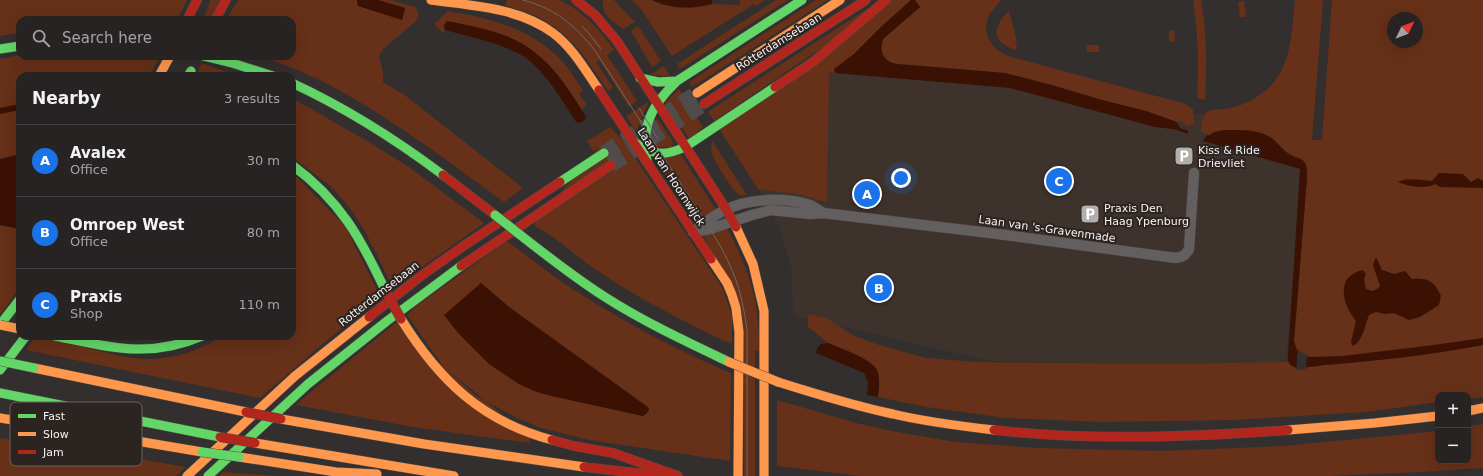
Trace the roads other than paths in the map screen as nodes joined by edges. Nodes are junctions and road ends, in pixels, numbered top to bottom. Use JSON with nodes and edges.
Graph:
{"nodes":[{"id":1,"x":197,"y":0,"type":"edge"},
{"id":2,"x":226,"y":0,"type":"edge"},
{"id":3,"x":431,"y":0,"type":"edge"},
{"id":4,"x":576,"y":0,"type":"edge"},
{"id":5,"x":594,"y":0,"type":"edge"},
{"id":6,"x":802,"y":0,"type":"edge"},
{"id":7,"x":840,"y":0,"type":"edge"},
{"id":8,"x":866,"y":0,"type":"edge"},
{"id":9,"x":886,"y":0,"type":"edge"},
{"id":10,"x":590,"y":10,"type":"junction"},
{"id":11,"x":189,"y":16,"type":"edge"},
{"id":12,"x":217,"y":16,"type":"edge"},
{"id":13,"x":16,"y":47,"type":"edge"},
{"id":14,"x":0,"y":49,"type":"edge"},
{"id":15,"x":168,"y":60,"type":"edge"},
{"id":16,"x":196,"y":60,"type":"edge"},
{"id":17,"x":219,"y":60,"type":"edge"},
{"id":18,"x":161,"y":72,"type":"edge"},
{"id":19,"x":190,"y":72,"type":"edge"},
{"id":20,"x":260,"y":72,"type":"edge"},
{"id":21,"x":640,"y":78,"type":"junction"},
{"id":22,"x":677,"y":81,"type":"junction"},
{"id":23,"x":296,"y":85,"type":"edge"},
{"id":24,"x":697,"y":92,"type":"tunnel mouth"},
{"id":25,"x":656,"y":102,"type":"junction"},
{"id":26,"x":704,"y":104,"type":"tunnel mouth"},
{"id":27,"x":635,"y":143,"type":"junction"},
{"id":28,"x":685,"y":147,"type":"junction"},
{"id":29,"x":644,"y":149,"type":"junction"},
{"id":30,"x":604,"y":153,"type":"tunnel mouth"},
{"id":31,"x":647,"y":162,"type":"junction"},
{"id":32,"x":611,"y":165,"type":"tunnel mouth"},
{"id":33,"x":296,"y":168,"type":"edge"},
{"id":34,"x":1194,"y":173,"type":"dead end"},
{"id":35,"x":726,"y":209,"type":"junction"},
{"id":36,"x":823,"y":213,"type":"junction"},
{"id":37,"x":733,"y":221,"type":"junction"},
{"id":38,"x":693,"y":232,"type":"junction"},
{"id":39,"x":16,"y":304,"type":"edge"},
{"id":40,"x":0,"y":325,"type":"edge"},
{"id":41,"x":16,"y":328,"type":"edge"},
{"id":42,"x":23,"y":340,"type":"edge"},
{"id":43,"x":74,"y":340,"type":"edge"},
{"id":44,"x":192,"y":340,"type":"edge"},
{"id":45,"x":0,"y":361,"type":"edge"},
{"id":46,"x":0,"y":370,"type":"edge"},
{"id":47,"x":0,"y":393,"type":"edge"},
{"id":48,"x":44,"y":402,"type":"edge"},
{"id":49,"x":1483,"y":409,"type":"edge"},
{"id":50,"x":1471,"y":411,"type":"edge"},
{"id":51,"x":1435,"y":416,"type":"edge"},
{"id":52,"x":0,"y":418,"type":"edge"},
{"id":53,"x":10,"y":420,"type":"edge"},
{"id":54,"x":142,"y":421,"type":"edge"},
{"id":55,"x":142,"y":442,"type":"edge"},
{"id":56,"x":187,"y":476,"type":"edge"},
{"id":57,"x":208,"y":476,"type":"edge"},
{"id":58,"x":434,"y":476,"type":"edge"},
{"id":59,"x":454,"y":476,"type":"edge"},
{"id":60,"x":663,"y":476,"type":"edge"},
{"id":61,"x":678,"y":476,"type":"edge"},
{"id":62,"x":738,"y":476,"type":"edge"},
{"id":63,"x":764,"y":476,"type":"edge"}],
"edges":[{"from":1,"to":11,"type":"main road"},
{"from":2,"to":12,"type":"main road"},
{"from":3,"to":27,"type":"main road","name":"Laan van Hoornwijck"},
{"from":4,"to":10,"type":"main road"},
{"from":5,"to":10,"type":"main road"},
{"from":6,"to":22,"type":"main road"},
{"from":7,"to":24,"type":"main road","name":"Rotterdamsebaan"},
{"from":8,"to":26,"type":"main road","name":"Rotterdamsebaan"},
{"from":9,"to":28,"type":"main road"},
{"from":10,"to":21,"type":"main road"},
{"from":13,"to":14,"type":"main road"},
{"from":15,"to":18,"type":"main road"},
{"from":16,"to":19,"type":"main road"},
{"from":17,"to":20,"type":"main road"},
{"from":21,"to":22,"type":"main road"},
{"from":21,"to":25,"type":"main road"},
{"from":22,"to":25,"type":"main road"},
{"from":23,"to":51,"type":"main road","bridge":true},
{"from":25,"to":28,"type":"main road"},
{"from":25,"to":29,"type":"main road"},
{"from":27,"to":29,"type":"main road"},
{"from":27,"to":31,"type":"main road","name":"Laan van Hoornwijck"},
{"from":28,"to":29,"type":"main road"},
{"from":28,"to":35,"type":"main road"},
{"from":29,"to":31,"type":"main road"},
{"from":30,"to":56,"type":"main road","name":"Rotterdamsebaan"},
{"from":31,"to":38,"type":"main road","name":"Laan van Hoornwijck"},
{"from":32,"to":57,"type":"main road"},
{"from":33,"to":61,"type":"main road","bridge":true},
{"from":34,"to":36,"type":"street","name":"Laan van 's-Gravenmade"},
{"from":35,"to":36,"type":"street","name":"Laan van 's-Gravenmade"},
{"from":35,"to":37,"type":"main road"},
{"from":35,"to":38,"type":"street","name":"Laan van 's-Gravenmade"},
{"from":36,"to":37,"type":"street","name":"Laan van 's-Gravenmade"},
{"from":37,"to":38,"type":"street","name":"Laan van 's-Gravenmade"},
{"from":37,"to":63,"type":"main road"},
{"from":38,"to":62,"type":"main road","name":"Laan van Hoornwijck"},
{"from":39,"to":40,"type":"main road"},
{"from":40,"to":41,"type":"main road","bridge":true},
{"from":42,"to":46,"type":"main road"},
{"from":43,"to":44,"type":"main road"},
{"from":45,"to":60,"type":"main road","bridge":true},
{"from":47,"to":48,"type":"main road","bridge":true},
{"from":49,"to":50,"type":"main road"},
{"from":52,"to":53,"type":"main road","bridge":true},
{"from":54,"to":59,"type":"main road","bridge":true},
{"from":55,"to":58,"type":"main road","bridge":true}]}
